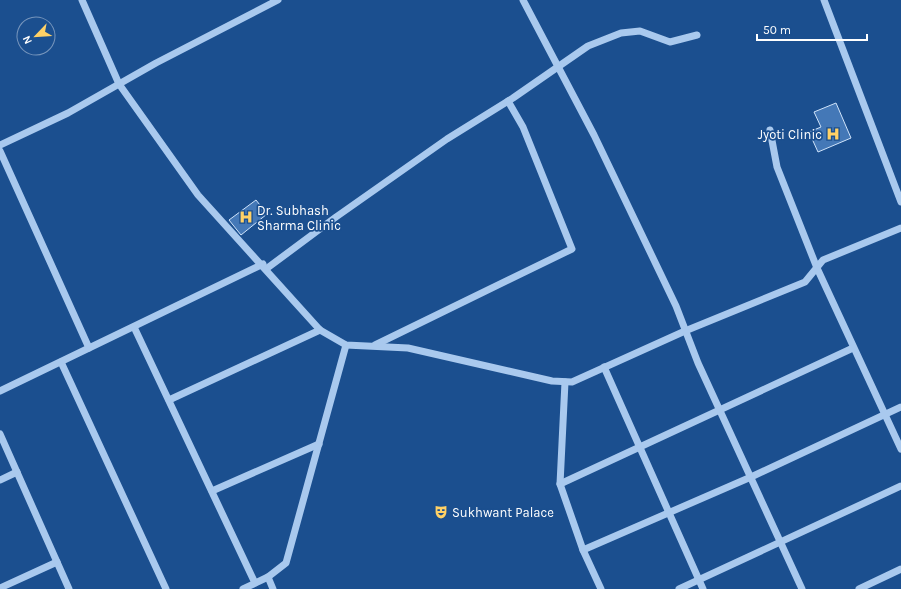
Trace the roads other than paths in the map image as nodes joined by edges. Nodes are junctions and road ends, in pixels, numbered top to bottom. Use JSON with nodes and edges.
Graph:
{"nodes":[{"id":1,"x":82,"y":0,"type":"edge"},
{"id":2,"x":278,"y":0,"type":"edge"},
{"id":3,"x":523,"y":0,"type":"edge"},
{"id":4,"x":824,"y":0,"type":"edge"},
{"id":5,"x":697,"y":35,"type":"dead end"},
{"id":6,"x":558,"y":68,"type":"junction"},
{"id":7,"x":119,"y":84,"type":"junction"},
{"id":8,"x":508,"y":101,"type":"junction"},
{"id":9,"x":770,"y":130,"type":"dead end"},
{"id":10,"x":0,"y":145,"type":"edge"},
{"id":11,"x":0,"y":151,"type":"edge"},
{"id":12,"x":901,"y":202,"type":"edge"},
{"id":13,"x":901,"y":228,"type":"edge"},
{"id":14,"x":264,"y":267,"type":"junction"},
{"id":15,"x":817,"y":268,"type":"junction"},
{"id":16,"x":134,"y":327,"type":"junction"},
{"id":17,"x":320,"y":330,"type":"junction"},
{"id":18,"x":685,"y":331,"type":"junction"},
{"id":19,"x":346,"y":345,"type":"junction"},
{"id":20,"x":373,"y":346,"type":"junction"},
{"id":21,"x":89,"y":348,"type":"junction"},
{"id":22,"x":853,"y":348,"type":"junction"},
{"id":23,"x":61,"y":362,"type":"junction"},
{"id":24,"x":604,"y":367,"type":"junction"},
{"id":25,"x":565,"y":382,"type":"junction"},
{"id":26,"x":0,"y":391,"type":"edge"},
{"id":27,"x":169,"y":400,"type":"junction"},
{"id":28,"x":901,"y":407,"type":"edge"},
{"id":29,"x":719,"y":409,"type":"junction"},
{"id":30,"x":884,"y":415,"type":"junction"},
{"id":31,"x":0,"y":434,"type":"edge"},
{"id":32,"x":319,"y":444,"type":"junction"},
{"id":33,"x":639,"y":447,"type":"junction"},
{"id":34,"x":901,"y":450,"type":"edge"},
{"id":35,"x":17,"y":472,"type":"junction"},
{"id":36,"x":751,"y":477,"type":"junction"},
{"id":37,"x":0,"y":480,"type":"edge"},
{"id":38,"x":560,"y":484,"type":"junction"},
{"id":39,"x":901,"y":486,"type":"edge"},
{"id":40,"x":212,"y":491,"type":"junction"},
{"id":41,"x":669,"y":513,"type":"junction"},
{"id":42,"x":781,"y":542,"type":"junction"},
{"id":43,"x":583,"y":550,"type":"junction"},
{"id":44,"x":57,"y":562,"type":"junction"},
{"id":45,"x":901,"y":569,"type":"edge"},
{"id":46,"x":268,"y":577,"type":"junction"},
{"id":47,"x":699,"y":580,"type":"junction"},
{"id":48,"x":255,"y":583,"type":"junction"},
{"id":49,"x":0,"y":588,"type":"edge"},
{"id":50,"x":69,"y":589,"type":"edge"},
{"id":51,"x":166,"y":589,"type":"edge"},
{"id":52,"x":243,"y":589,"type":"edge"},
{"id":53,"x":272,"y":589,"type":"edge"},
{"id":54,"x":601,"y":589,"type":"edge"},
{"id":55,"x":679,"y":589,"type":"edge"},
{"id":56,"x":703,"y":589,"type":"edge"},
{"id":57,"x":802,"y":589,"type":"edge"},
{"id":58,"x":859,"y":589,"type":"edge"}],
"edges":[{"from":1,"to":7,"type":"street"},
{"from":2,"to":7,"type":"street"},
{"from":3,"to":6,"type":"street"},
{"from":4,"to":12,"type":"street"},
{"from":5,"to":6,"type":"street"},
{"from":6,"to":8,"type":"street"},
{"from":6,"to":18,"type":"street"},
{"from":7,"to":10,"type":"street"},
{"from":7,"to":14,"type":"street"},
{"from":8,"to":14,"type":"street"},
{"from":8,"to":20,"type":"street"},
{"from":9,"to":15,"type":"street"},
{"from":11,"to":21,"type":"street"},
{"from":13,"to":15,"type":"street"},
{"from":14,"to":16,"type":"street"},
{"from":14,"to":17,"type":"street"},
{"from":15,"to":18,"type":"street"},
{"from":15,"to":22,"type":"street"},
{"from":16,"to":21,"type":"street"},
{"from":16,"to":27,"type":"street"},
{"from":17,"to":19,"type":"street"},
{"from":17,"to":27,"type":"street"},
{"from":18,"to":24,"type":"street"},
{"from":18,"to":29,"type":"street"},
{"from":19,"to":20,"type":"street"},
{"from":19,"to":32,"type":"street"},
{"from":20,"to":25,"type":"street"},
{"from":21,"to":23,"type":"street"},
{"from":22,"to":29,"type":"street"},
{"from":22,"to":30,"type":"street"},
{"from":23,"to":26,"type":"street"},
{"from":23,"to":51,"type":"street"},
{"from":24,"to":25,"type":"street"},
{"from":24,"to":33,"type":"street"},
{"from":25,"to":38,"type":"street"},
{"from":27,"to":40,"type":"street"},
{"from":28,"to":30,"type":"street"},
{"from":29,"to":33,"type":"street"},
{"from":29,"to":36,"type":"street"},
{"from":30,"to":34,"type":"street"},
{"from":30,"to":36,"type":"street"},
{"from":31,"to":35,"type":"street"},
{"from":32,"to":40,"type":"street"},
{"from":32,"to":46,"type":"street"},
{"from":33,"to":38,"type":"street"},
{"from":33,"to":41,"type":"street"},
{"from":35,"to":37,"type":"street"},
{"from":35,"to":44,"type":"street"},
{"from":36,"to":41,"type":"street"},
{"from":36,"to":42,"type":"street"},
{"from":38,"to":43,"type":"street"},
{"from":39,"to":42,"type":"street"},
{"from":40,"to":48,"type":"street"},
{"from":41,"to":43,"type":"street"},
{"from":41,"to":47,"type":"street"},
{"from":42,"to":47,"type":"street"},
{"from":42,"to":57,"type":"street"},
{"from":43,"to":54,"type":"street"},
{"from":44,"to":49,"type":"street"},
{"from":44,"to":50,"type":"street"},
{"from":45,"to":58,"type":"street"},
{"from":46,"to":48,"type":"street"},
{"from":46,"to":53,"type":"street"},
{"from":47,"to":55,"type":"street"},
{"from":47,"to":56,"type":"street"},
{"from":48,"to":52,"type":"street"}]}
